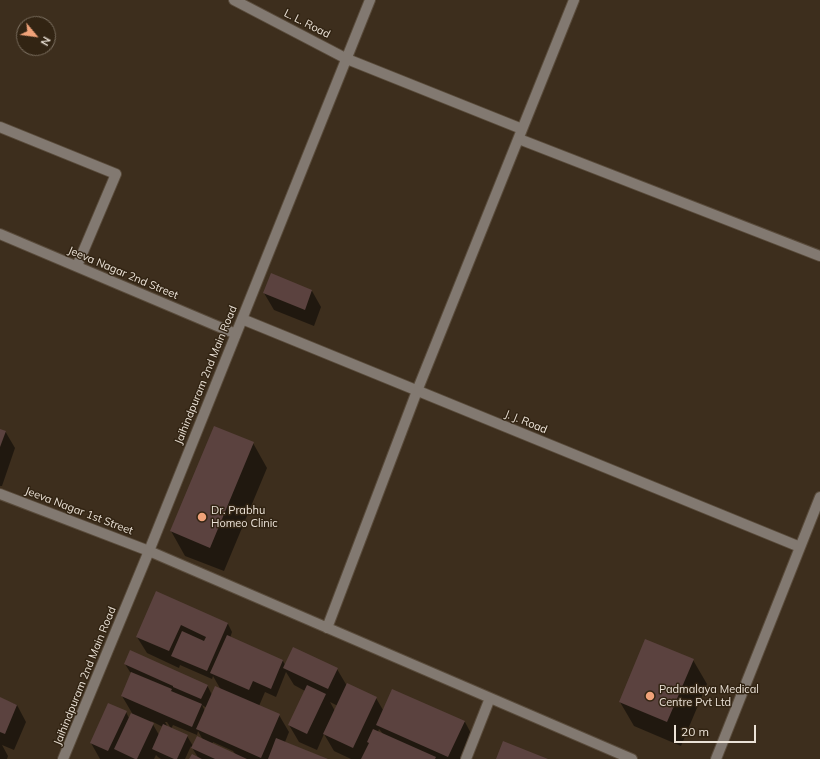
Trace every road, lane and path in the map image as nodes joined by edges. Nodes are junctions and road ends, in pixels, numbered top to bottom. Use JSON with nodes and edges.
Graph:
{"nodes":[{"id":1,"x":234,"y":0,"type":"edge"},
{"id":2,"x":370,"y":0,"type":"edge"},
{"id":3,"x":574,"y":0,"type":"edge"},
{"id":4,"x":347,"y":58,"type":"junction"},
{"id":5,"x":0,"y":127,"type":"edge"},
{"id":6,"x":520,"y":134,"type":"junction"},
{"id":7,"x":0,"y":234,"type":"edge"},
{"id":8,"x":820,"y":256,"type":"edge"},
{"id":9,"x":77,"y":266,"type":"junction"},
{"id":10,"x":242,"y":319,"type":"junction"},
{"id":11,"x":236,"y":334,"type":"junction"},
{"id":12,"x":418,"y":391,"type":"junction"},
{"id":13,"x":0,"y":494,"type":"edge"},
{"id":14,"x":820,"y":497,"type":"edge"},
{"id":15,"x":800,"y":547,"type":"junction"},
{"id":16,"x":149,"y":551,"type":"junction"},
{"id":17,"x":327,"y":628,"type":"junction"},
{"id":18,"x":490,"y":698,"type":"junction"},
{"id":19,"x":64,"y":759,"type":"edge"},
{"id":20,"x":466,"y":759,"type":"edge"},
{"id":21,"x":632,"y":759,"type":"edge"},
{"id":22,"x":716,"y":759,"type":"edge"}],
"edges":[{"from":1,"to":4,"type":"street","name":"L. L. Road"},
{"from":2,"to":4,"type":"street","name":"Jaihindpuram 2nd Main Road"},
{"from":3,"to":6,"type":"street"},
{"from":4,"to":6,"type":"street","name":"L. L. Road"},
{"from":4,"to":10,"type":"street","name":"Jaihindpuram 2nd Main Road"},
{"from":5,"to":9,"type":"street"},
{"from":6,"to":8,"type":"street","name":"L. L. Road"},
{"from":6,"to":12,"type":"street"},
{"from":7,"to":9,"type":"street","name":"Jeeva Nagar 2nd Street"},
{"from":9,"to":11,"type":"street","name":"Jeeva Nagar 2nd Street"},
{"from":10,"to":11,"type":"street","name":"Jaihindpuram 2nd Main Road"},
{"from":10,"to":12,"type":"street","name":"J. J. Road"},
{"from":11,"to":16,"type":"street","name":"Jaihindpuram 2nd Main Road"},
{"from":12,"to":15,"type":"street","name":"J. J. Road"},
{"from":12,"to":17,"type":"street"},
{"from":13,"to":16,"type":"street","name":"Jeeva Nagar 1st Street"},
{"from":14,"to":15,"type":"street"},
{"from":15,"to":22,"type":"street"},
{"from":16,"to":17,"type":"street","name":"Jeeva Nagar 1st Street"},
{"from":16,"to":19,"type":"street","name":"Jaihindpuram 2nd Main Road"},
{"from":17,"to":18,"type":"street","name":"Jeeva Nagar 1st Street"},
{"from":18,"to":20,"type":"street"},
{"from":18,"to":21,"type":"street","name":"Jeeva Nagar 1st Street"}]}
